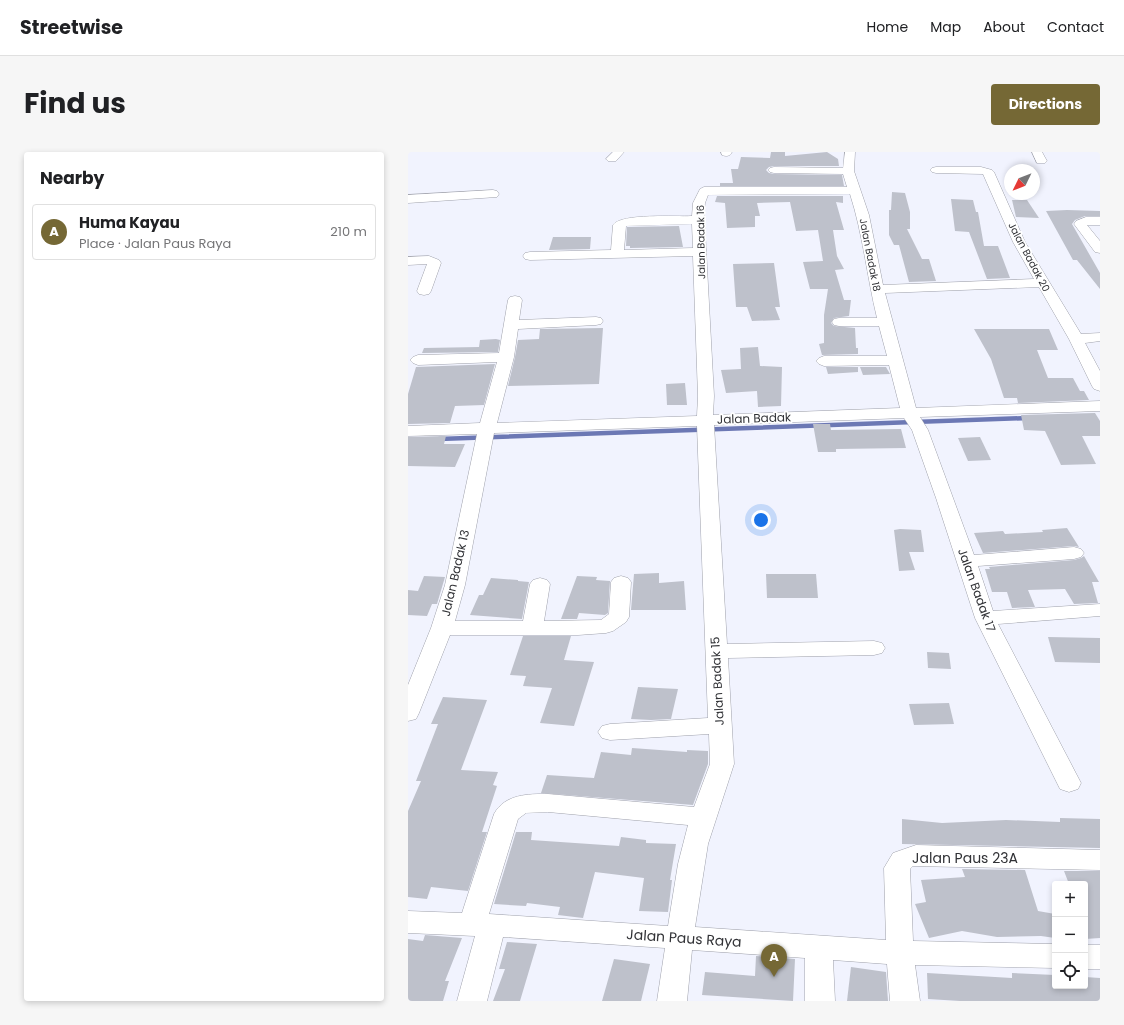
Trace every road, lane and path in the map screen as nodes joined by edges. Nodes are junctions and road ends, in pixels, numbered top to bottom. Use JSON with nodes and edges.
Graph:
{"nodes":[{"id":1,"x":850,"y":152,"type":"edge"},
{"id":2,"x":774,"y":170,"type":"dead end"},
{"id":3,"x":848,"y":170,"type":"junction"},
{"id":4,"x":936,"y":170,"type":"dead end"},
{"id":5,"x":854,"y":190,"type":"junction"},
{"id":6,"x":493,"y":194,"type":"dead end"},
{"id":7,"x":408,"y":199,"type":"edge"},
{"id":8,"x":699,"y":220,"type":"junction"},
{"id":9,"x":1100,"y":221,"type":"edge"},
{"id":10,"x":1099,"y":245,"type":"edge"},
{"id":11,"x":700,"y":252,"type":"junction"},
{"id":12,"x":616,"y":254,"type":"junction"},
{"id":13,"x":530,"y":256,"type":"dead end"},
{"id":14,"x":408,"y":261,"type":"edge"},
{"id":15,"x":1042,"y":283,"type":"junction"},
{"id":16,"x":876,"y":289,"type":"junction"},
{"id":17,"x":424,"y":291,"type":"dead end"},
{"id":18,"x":515,"y":300,"type":"dead end"},
{"id":19,"x":596,"y":321,"type":"dead end"},
{"id":20,"x":839,"y":322,"type":"dead end"},
{"id":21,"x":886,"y":322,"type":"junction"},
{"id":22,"x":512,"y":325,"type":"junction"},
{"id":23,"x":1100,"y":337,"type":"edge"},
{"id":24,"x":1076,"y":340,"type":"junction"},
{"id":25,"x":506,"y":356,"type":"junction"},
{"id":26,"x":418,"y":360,"type":"dead end"},
{"id":27,"x":896,"y":360,"type":"junction"},
{"id":28,"x":824,"y":361,"type":"dead end"},
{"id":29,"x":1100,"y":386,"type":"edge"},
{"id":30,"x":1100,"y":406,"type":"edge"},
{"id":31,"x":909,"y":413,"type":"junction"},
{"id":32,"x":705,"y":420,"type":"junction"},
{"id":33,"x":487,"y":428,"type":"junction"},
{"id":34,"x":408,"y":431,"type":"edge"},
{"id":35,"x":1074,"y":553,"type":"dead end"},
{"id":36,"x":966,"y":561,"type":"junction"},
{"id":37,"x":621,"y":582,"type":"dead end"},
{"id":38,"x":540,"y":584,"type":"dead end"},
{"id":39,"x":1100,"y":610,"type":"edge"},
{"id":40,"x":985,"y":618,"type":"junction"},
{"id":41,"x":442,"y":628,"type":"junction"},
{"id":42,"x":532,"y":628,"type":"junction"},
{"id":43,"x":874,"y":648,"type":"dead end"},
{"id":44,"x":716,"y":651,"type":"junction"},
{"id":45,"x":408,"y":713,"type":"edge"},
{"id":46,"x":719,"y":725,"type":"junction"},
{"id":47,"x":610,"y":732,"type":"dead end"},
{"id":48,"x":1068,"y":783,"type":"dead end"},
{"id":49,"x":703,"y":817,"type":"junction"},
{"id":50,"x":1100,"y":860,"type":"edge"},
{"id":51,"x":408,"y":922,"type":"edge"},
{"id":52,"x":482,"y":925,"type":"junction"},
{"id":53,"x":680,"y":937,"type":"junction"},
{"id":54,"x":819,"y":947,"type":"junction"},
{"id":55,"x":900,"y":952,"type":"junction"},
{"id":56,"x":1052,"y":956,"type":"edge"},
{"id":57,"x":1088,"y":957,"type":"edge"},
{"id":58,"x":1100,"y":957,"type":"edge"},
{"id":59,"x":472,"y":1001,"type":"edge"},
{"id":60,"x":672,"y":1001,"type":"edge"},
{"id":61,"x":820,"y":1001,"type":"edge"},
{"id":62,"x":905,"y":1001,"type":"edge"}],
"edges":[{"from":1,"to":3,"type":"street"},
{"from":2,"to":3,"type":"street"},
{"from":3,"to":5,"type":"street","name":"Jalan Badak 18"},
{"from":4,"to":15,"type":"street","name":"Jalan Badak 20"},
{"from":5,"to":8,"type":"street","name":"Jalan Badak 16"},
{"from":5,"to":16,"type":"street","name":"Jalan Badak 18"},
{"from":6,"to":7,"type":"street"},
{"from":8,"to":11,"type":"street","name":"Jalan Badak 16"},
{"from":8,"to":12,"type":"street"},
{"from":9,"to":10,"type":"street"},
{"from":11,"to":12,"type":"street"},
{"from":11,"to":32,"type":"street","name":"Jalan Badak 16"},
{"from":12,"to":13,"type":"street"},
{"from":14,"to":17,"type":"street"},
{"from":15,"to":16,"type":"street"},
{"from":15,"to":24,"type":"street","name":"Jalan Badak 20"},
{"from":16,"to":21,"type":"street","name":"Jalan Badak 18"},
{"from":18,"to":22,"type":"street","name":"Jalan Badak 13"},
{"from":19,"to":22,"type":"street"},
{"from":20,"to":21,"type":"street"},
{"from":21,"to":27,"type":"street","name":"Jalan Badak 18"},
{"from":22,"to":25,"type":"street","name":"Jalan Badak 13"},
{"from":23,"to":24,"type":"street"},
{"from":24,"to":29,"type":"street","name":"Jalan Badak 20"},
{"from":25,"to":26,"type":"street"},
{"from":25,"to":33,"type":"street","name":"Jalan Badak 13"},
{"from":27,"to":28,"type":"street"},
{"from":27,"to":31,"type":"street","name":"Jalan Badak 18"},
{"from":30,"to":31,"type":"street","name":"Jalan Badak"},
{"from":31,"to":32,"type":"street","name":"Jalan Badak"},
{"from":31,"to":36,"type":"street","name":"Jalan Badak 17"},
{"from":32,"to":33,"type":"street","name":"Jalan Badak"},
{"from":32,"to":44,"type":"street","name":"Jalan Badak 15"},
{"from":33,"to":34,"type":"street","name":"Jalan Badak"},
{"from":33,"to":41,"type":"street","name":"Jalan Badak 13"},
{"from":35,"to":36,"type":"street"},
{"from":36,"to":40,"type":"street","name":"Jalan Badak 17"},
{"from":37,"to":42,"type":"street"},
{"from":38,"to":42,"type":"street"},
{"from":39,"to":40,"type":"street"},
{"from":40,"to":48,"type":"street","name":"Jalan Badak 17"},
{"from":41,"to":42,"type":"street"},
{"from":41,"to":45,"type":"street","name":"Jalan Badak 13"},
{"from":43,"to":44,"type":"street"},
{"from":44,"to":46,"type":"street","name":"Jalan Badak 15"},
{"from":46,"to":47,"type":"street"},
{"from":46,"to":49,"type":"street","name":"Jalan Badak 15"},
{"from":49,"to":52,"type":"street"},
{"from":49,"to":53,"type":"street","name":"Jalan Badak 15"},
{"from":50,"to":55,"type":"street","name":"Jalan Paus 23A"},
{"from":51,"to":52,"type":"street","name":"Jalan Paus Raya"},
{"from":52,"to":53,"type":"street","name":"Jalan Paus Raya"},
{"from":52,"to":59,"type":"street"},
{"from":53,"to":54,"type":"street","name":"Jalan Paus Raya"},
{"from":53,"to":60,"type":"street","name":"Jalan Badak 15"},
{"from":54,"to":55,"type":"street","name":"Jalan Paus Raya"},
{"from":54,"to":61,"type":"street"},
{"from":55,"to":56,"type":"street","name":"Jalan Paus Raya"},
{"from":55,"to":62,"type":"street"},
{"from":57,"to":58,"type":"street"}]}
